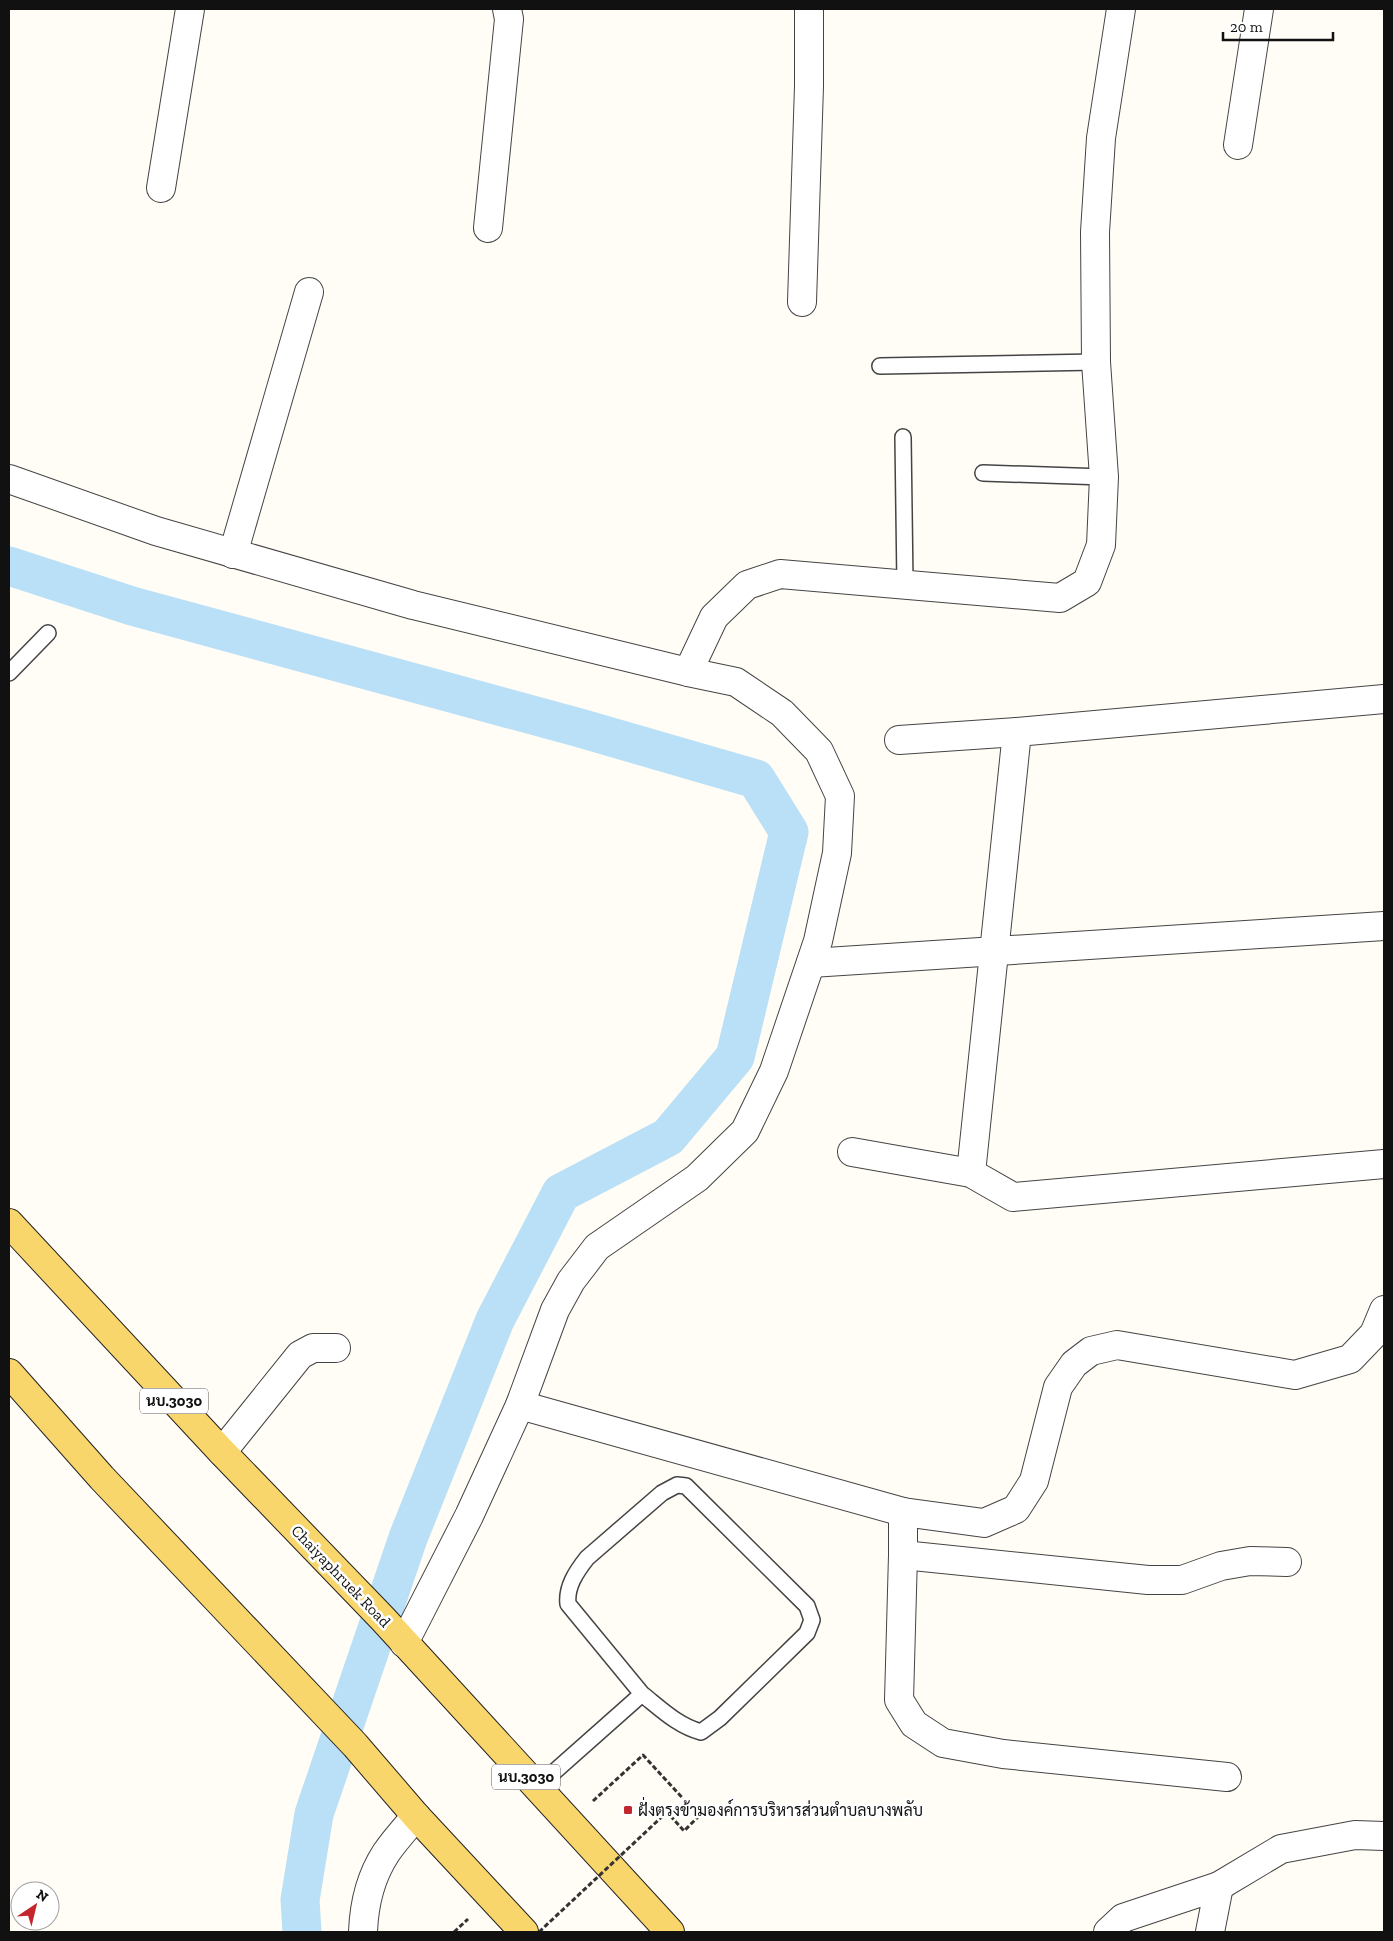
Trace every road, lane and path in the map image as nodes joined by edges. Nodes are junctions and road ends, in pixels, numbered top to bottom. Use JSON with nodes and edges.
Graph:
{"nodes":[{"id":1,"x":190,"y":9,"type":"edge"},
{"id":2,"x":507,"y":9,"type":"edge"},
{"id":3,"x":809,"y":9,"type":"edge"},
{"id":4,"x":1121,"y":9,"type":"edge"},
{"id":5,"x":1259,"y":9,"type":"edge"},
{"id":6,"x":1238,"y":145,"type":"dead end"},
{"id":7,"x":161,"y":188,"type":"dead end"},
{"id":8,"x":488,"y":228,"type":"dead end"},
{"id":9,"x":309,"y":292,"type":"dead end"},
{"id":10,"x":802,"y":302,"type":"dead end"},
{"id":11,"x":1096,"y":362,"type":"junction"},
{"id":12,"x":880,"y":366,"type":"dead end"},
{"id":13,"x":904,"y":437,"type":"dead end"},
{"id":14,"x":983,"y":473,"type":"dead end"},
{"id":15,"x":1104,"y":477,"type":"junction"},
{"id":16,"x":9,"y":479,"type":"edge"},
{"id":17,"x":234,"y":554,"type":"junction"},
{"id":18,"x":905,"y":584,"type":"junction"},
{"id":19,"x":48,"y":633,"type":"dead end"},
{"id":20,"x":688,"y":672,"type":"junction"},
{"id":21,"x":9,"y":673,"type":"edge"},
{"id":22,"x":1384,"y":699,"type":"edge"},
{"id":23,"x":1017,"y":732,"type":"junction"},
{"id":24,"x":898,"y":740,"type":"dead end"},
{"id":25,"x":1384,"y":926,"type":"edge"},
{"id":26,"x":994,"y":952,"type":"junction"},
{"id":27,"x":811,"y":963,"type":"junction"},
{"id":28,"x":852,"y":1152,"type":"dead end"},
{"id":29,"x":1384,"y":1164,"type":"edge"},
{"id":30,"x":971,"y":1173,"type":"junction"},
{"id":31,"x":9,"y":1223,"type":"edge"},
{"id":32,"x":1384,"y":1310,"type":"edge"},
{"id":33,"x":336,"y":1348,"type":"dead end"},
{"id":34,"x":9,"y":1373,"type":"edge"},
{"id":35,"x":520,"y":1405,"type":"junction"},
{"id":36,"x":222,"y":1452,"type":"junction"},
{"id":37,"x":903,"y":1512,"type":"junction"},
{"id":38,"x":903,"y":1555,"type":"junction"},
{"id":39,"x":1287,"y":1562,"type":"dead end"},
{"id":40,"x":404,"y":1643,"type":"junction"},
{"id":41,"x":642,"y":1694,"type":"junction"},
{"id":42,"x":1227,"y":1777,"type":"dead end"},
{"id":43,"x":536,"y":1788,"type":"junction"},
{"id":44,"x":416,"y":1816,"type":"junction"},
{"id":45,"x":570,"y":1823,"type":"junction"},
{"id":46,"x":1384,"y":1836,"type":"edge"},
{"id":47,"x":1219,"y":1886,"type":"junction"},
{"id":48,"x":363,"y":1932,"type":"edge"},
{"id":49,"x":524,"y":1932,"type":"edge"},
{"id":50,"x":539,"y":1932,"type":"edge"},
{"id":51,"x":670,"y":1932,"type":"edge"},
{"id":52,"x":1108,"y":1932,"type":"edge"},
{"id":53,"x":1210,"y":1932,"type":"edge"}],
"edges":[{"from":1,"to":7,"type":"street"},
{"from":2,"to":8,"type":"street"},
{"from":3,"to":10,"type":"street"},
{"from":4,"to":11,"type":"street"},
{"from":5,"to":6,"type":"street"},
{"from":9,"to":17,"type":"street"},
{"from":11,"to":12,"type":"lane"},
{"from":11,"to":15,"type":"street"},
{"from":13,"to":18,"type":"lane"},
{"from":14,"to":15,"type":"lane"},
{"from":15,"to":18,"type":"street"},
{"from":16,"to":17,"type":"street"},
{"from":17,"to":20,"type":"street"},
{"from":18,"to":20,"type":"street"},
{"from":19,"to":21,"type":"lane"},
{"from":20,"to":27,"type":"street"},
{"from":22,"to":23,"type":"street"},
{"from":23,"to":24,"type":"street"},
{"from":23,"to":26,"type":"street"},
{"from":25,"to":26,"type":"street"},
{"from":26,"to":27,"type":"street"},
{"from":26,"to":30,"type":"street"},
{"from":27,"to":35,"type":"street"},
{"from":28,"to":30,"type":"street"},
{"from":29,"to":30,"type":"street"},
{"from":31,"to":36,"type":"main road","name":"Chaiyaphruek Road","number":"นบ.3030"},
{"from":32,"to":37,"type":"street"},
{"from":33,"to":36,"type":"street"},
{"from":34,"to":44,"type":"main road"},
{"from":35,"to":37,"type":"street"},
{"from":35,"to":40,"type":"street"},
{"from":36,"to":40,"type":"main road","name":"Chaiyaphruek Road","number":"นบ.3030"},
{"from":37,"to":38,"type":"street"},
{"from":38,"to":39,"type":"street"},
{"from":38,"to":42,"type":"street"},
{"from":40,"to":43,"type":"main road","name":"Chaiyaphruek Road","number":"นบ.3030"},
{"from":41,"to":41,"type":"lane"},
{"from":41,"to":43,"type":"lane"},
{"from":43,"to":45,"type":"main road","name":"Chaiyaphruek Road","number":"นบ.3030"},
{"from":44,"to":48,"type":"street"},
{"from":44,"to":49,"type":"main road"},
{"from":45,"to":50,"type":"path","bridge":true},
{"from":45,"to":51,"type":"main road","name":"Chaiyaphruek Road","number":"นบ.3030"},
{"from":46,"to":47,"type":"street"},
{"from":47,"to":52,"type":"street"},
{"from":47,"to":53,"type":"street"}]}
